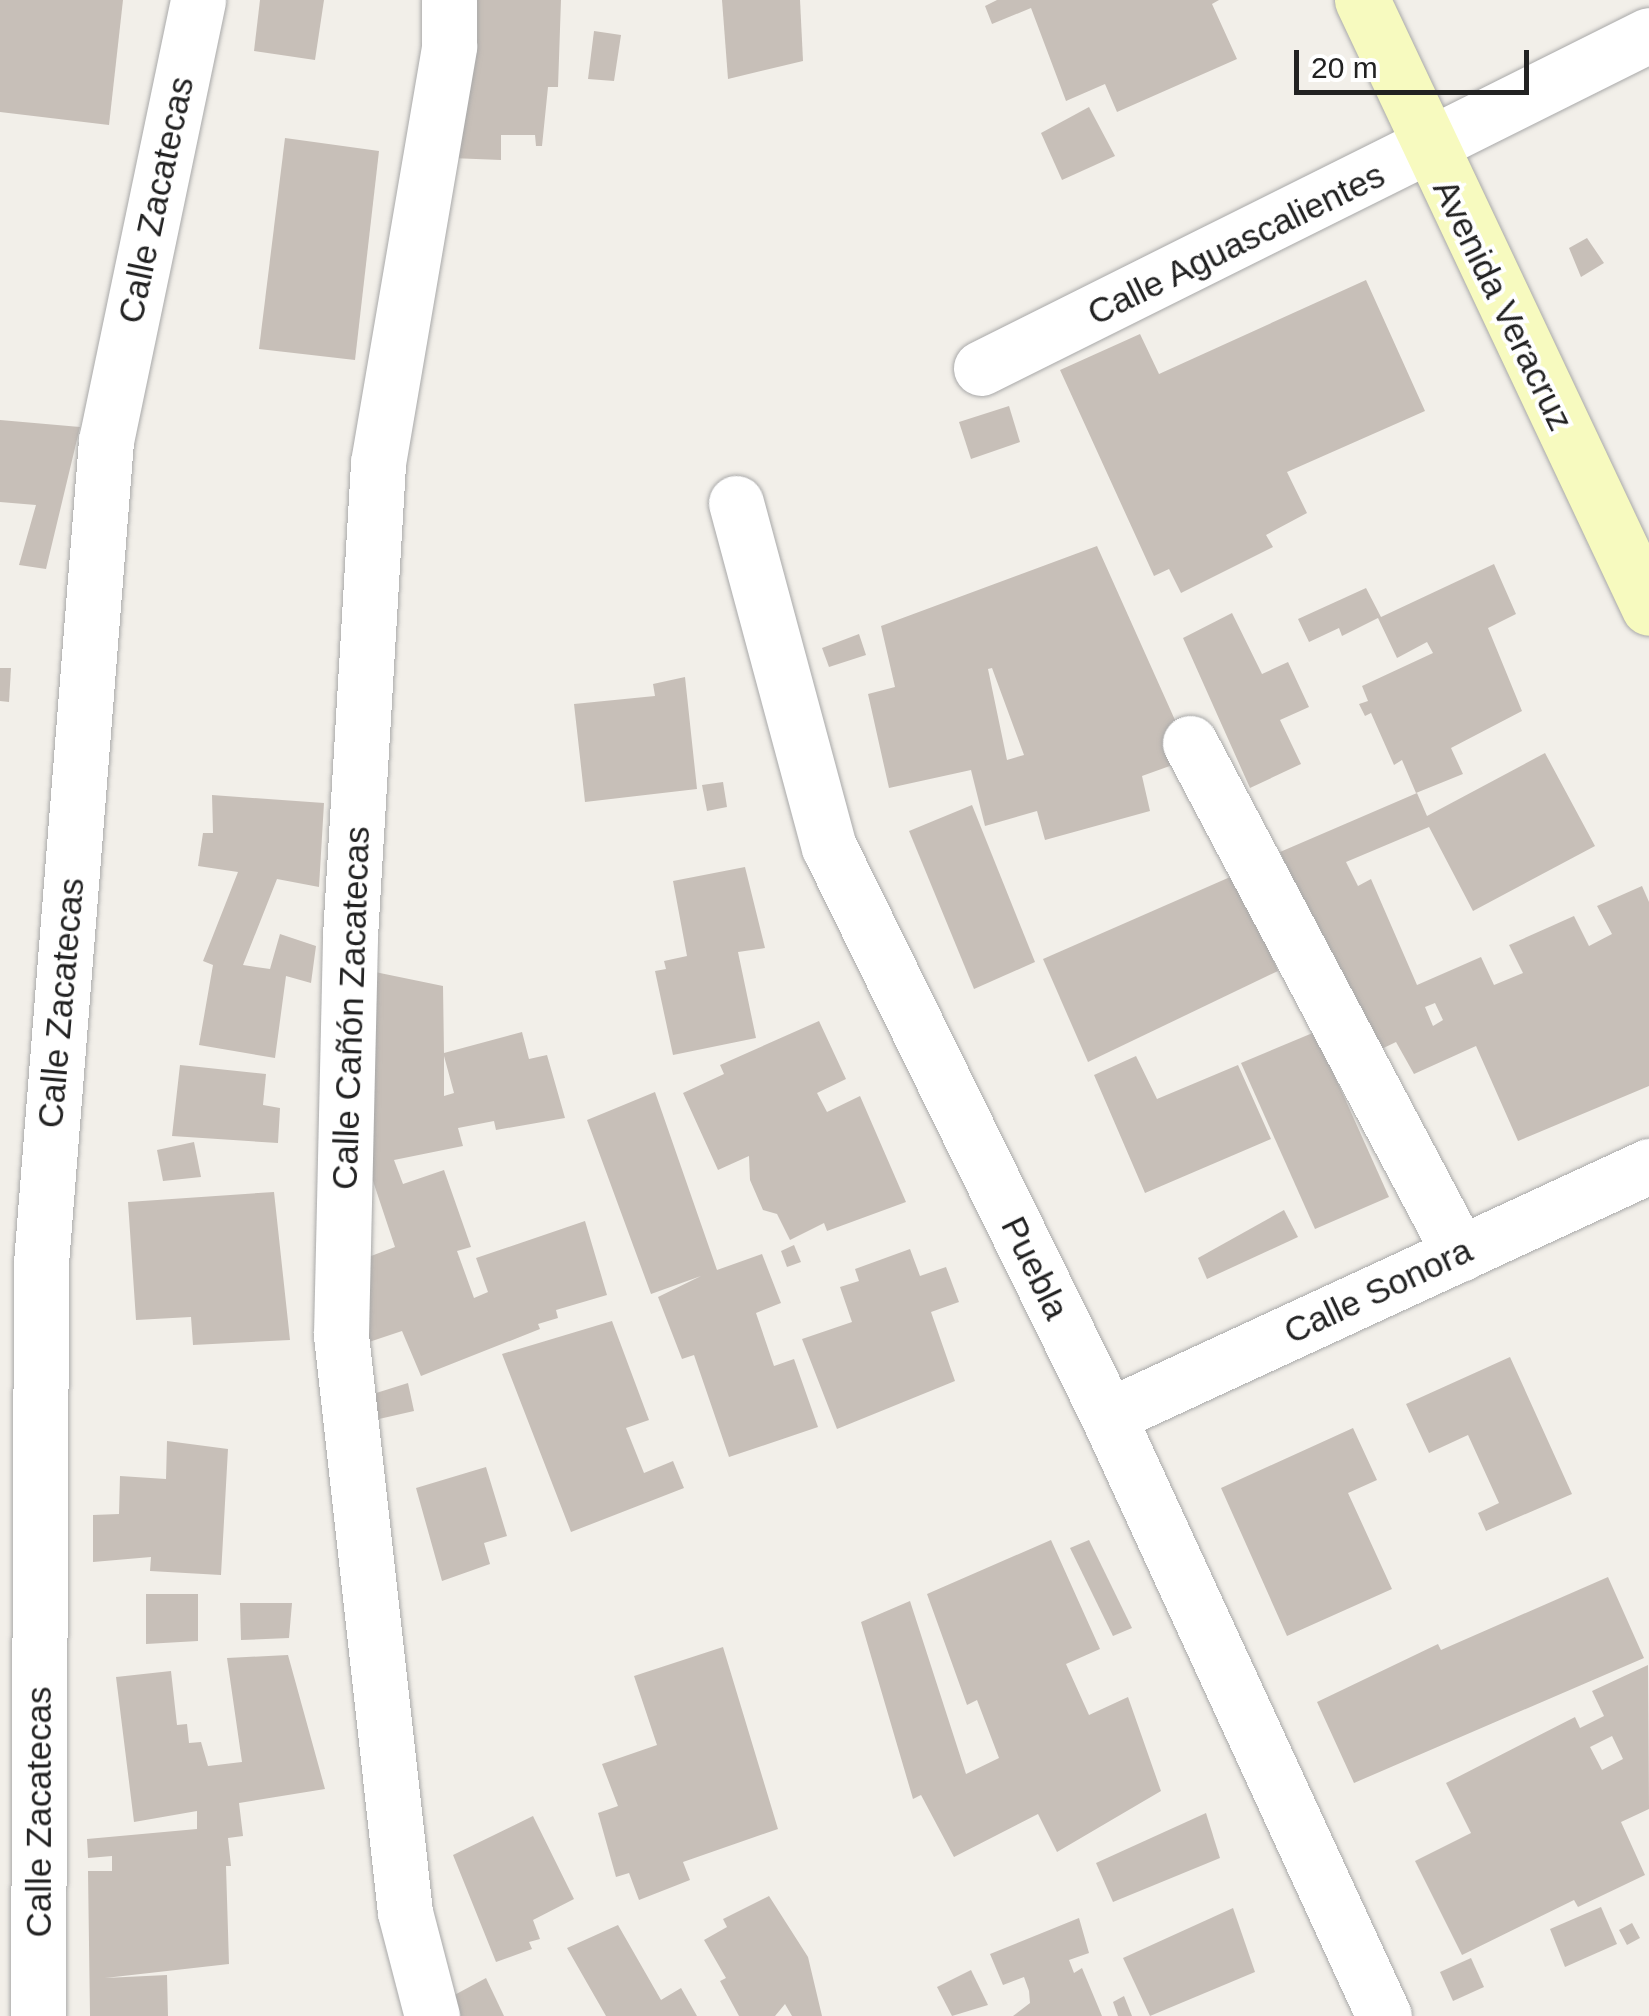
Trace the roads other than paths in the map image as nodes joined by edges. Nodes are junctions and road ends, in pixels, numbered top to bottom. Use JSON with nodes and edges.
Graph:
{"nodes":[{"id":1,"x":198,"y":0,"type":"edge"},
{"id":2,"x":450,"y":0,"type":"edge"},
{"id":3,"x":1362,"y":0,"type":"edge"},
{"id":4,"x":1649,"y":34,"type":"edge"},
{"id":5,"x":1428,"y":150,"type":"junction"},
{"id":6,"x":981,"y":368,"type":"dead end"},
{"id":7,"x":736,"y":503,"type":"dead end"},
{"id":8,"x":1649,"y":608,"type":"edge"},
{"id":9,"x":1190,"y":743,"type":"dead end"},
{"id":10,"x":1649,"y":1166,"type":"edge"},
{"id":11,"x":1460,"y":1254,"type":"junction"},
{"id":12,"x":1108,"y":1416,"type":"junction"},
{"id":13,"x":38,"y":2016,"type":"edge"},
{"id":14,"x":432,"y":2016,"type":"edge"},
{"id":15,"x":1384,"y":2016,"type":"edge"}],
"edges":[{"from":1,"to":13,"type":"street","name":"Calle Zacatecas"},
{"from":2,"to":14,"type":"street","name":"Calle Cañón Zacatecas"},
{"from":3,"to":5,"type":"street","name":"Avenida Veracruz"},
{"from":4,"to":5,"type":"street","name":"Calle Aguascalientes"},
{"from":5,"to":6,"type":"street","name":"Calle Aguascalientes"},
{"from":5,"to":8,"type":"street","name":"Avenida Veracruz"},
{"from":7,"to":12,"type":"street","name":"Puebla"},
{"from":9,"to":11,"type":"street"},
{"from":10,"to":11,"type":"street","name":"Calle Sonora"},
{"from":11,"to":12,"type":"street","name":"Calle Sonora"},
{"from":12,"to":15,"type":"street","name":"Puebla"}]}
